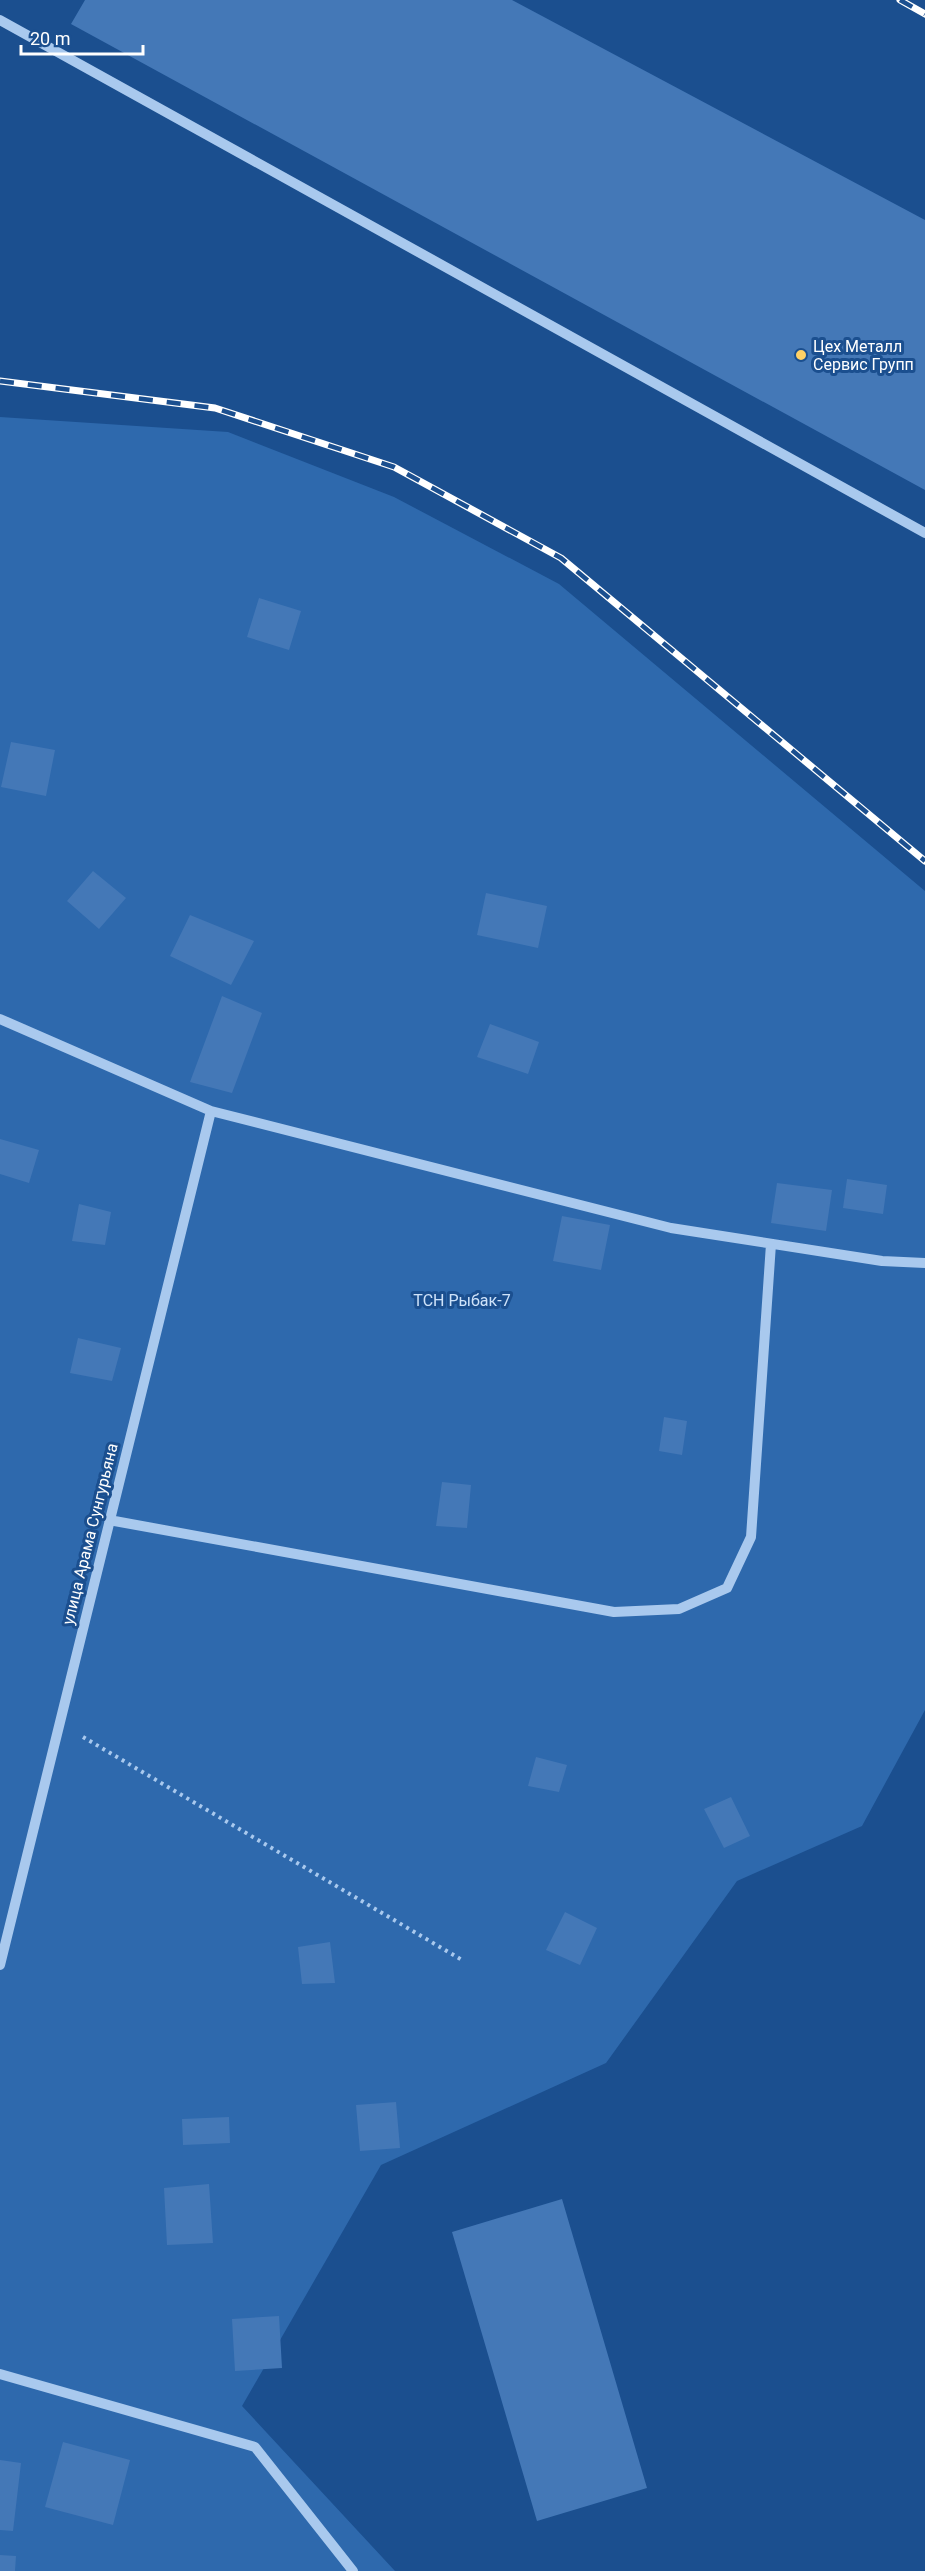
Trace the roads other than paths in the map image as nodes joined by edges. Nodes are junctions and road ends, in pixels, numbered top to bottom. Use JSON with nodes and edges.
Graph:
{"nodes":[{"id":1,"x":0,"y":20,"type":"edge"},
{"id":2,"x":925,"y":533,"type":"edge"},
{"id":3,"x":0,"y":1019,"type":"edge"},
{"id":4,"x":211,"y":1111,"type":"junction"},
{"id":5,"x":771,"y":1244,"type":"junction"},
{"id":6,"x":925,"y":1263,"type":"edge"},
{"id":7,"x":109,"y":1520,"type":"junction"},
{"id":8,"x":0,"y":1965,"type":"edge"},
{"id":9,"x":0,"y":2374,"type":"edge"},
{"id":10,"x":353,"y":2571,"type":"edge"}],
"edges":[{"from":1,"to":2,"type":"lane"},
{"from":3,"to":4,"type":"lane"},
{"from":4,"to":5,"type":"lane"},
{"from":4,"to":7,"type":"lane","name":"улица Арама Сунгурьяна"},
{"from":5,"to":6,"type":"lane"},
{"from":5,"to":7,"type":"lane"},
{"from":7,"to":8,"type":"lane","name":"улица Арама Сунгурьяна"},
{"from":9,"to":10,"type":"lane"}]}
